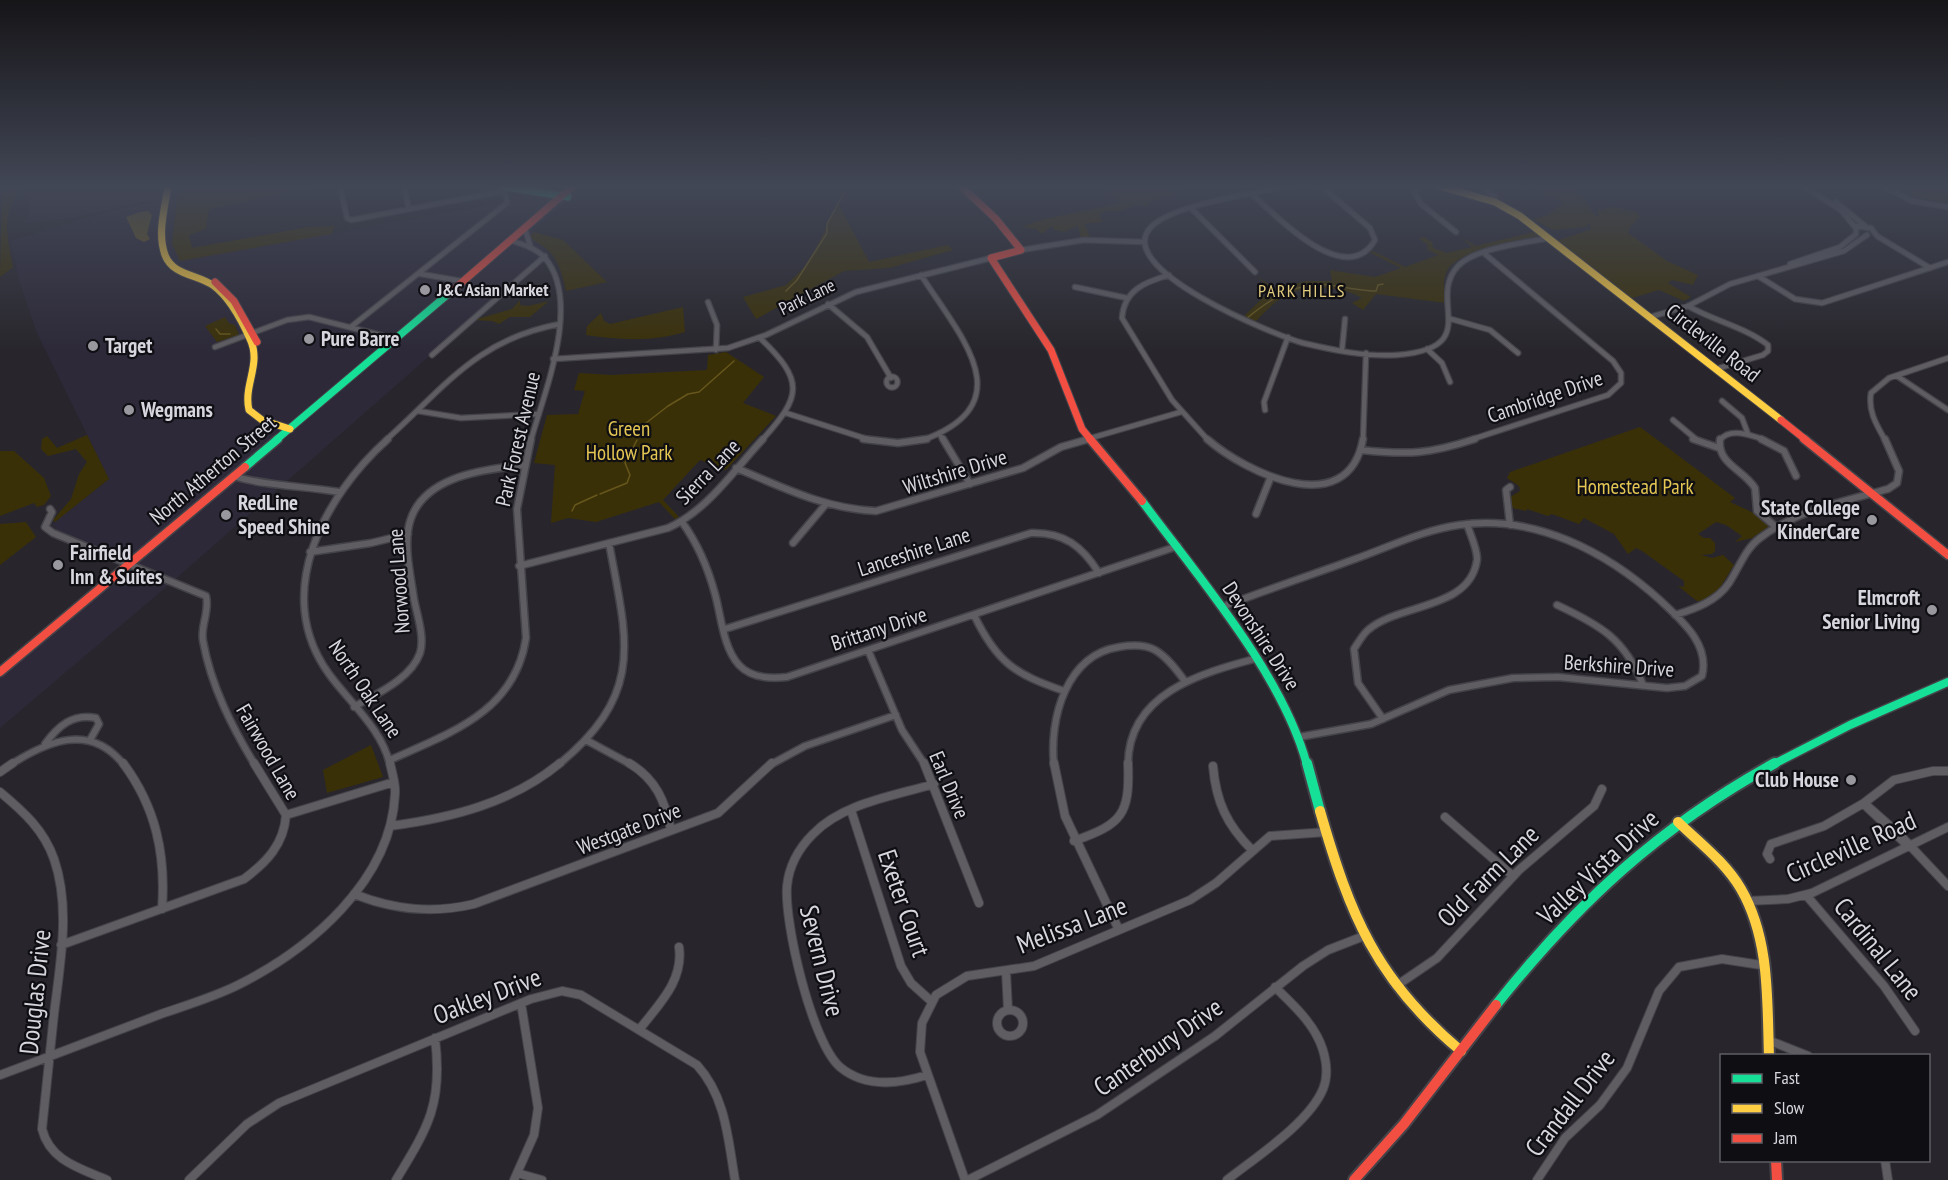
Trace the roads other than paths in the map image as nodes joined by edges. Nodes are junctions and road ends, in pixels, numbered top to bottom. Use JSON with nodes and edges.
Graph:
{"nodes":[{"id":1,"x":165,"y":241,"type":"edge"},
{"id":2,"x":168,"y":241,"type":"edge"},
{"id":3,"x":462,"y":241,"type":"edge"},
{"id":4,"x":512,"y":241,"type":"joint"},
{"id":5,"x":529,"y":241,"type":"edge"},
{"id":6,"x":1014,"y":241,"type":"edge"},
{"id":7,"x":1077,"y":241,"type":"edge"},
{"id":8,"x":1117,"y":241,"type":"edge"},
{"id":9,"x":1224,"y":241,"type":"edge"},
{"id":10,"x":1306,"y":241,"type":"edge"},
{"id":11,"x":1373,"y":241,"type":"edge"},
{"id":12,"x":1536,"y":241,"type":"edge"},
{"id":13,"x":1552,"y":241,"type":"edge"},
{"id":14,"x":1847,"y":241,"type":"edge"},
{"id":15,"x":1860,"y":241,"type":"edge"},
{"id":16,"x":1878,"y":241,"type":"edge"},
{"id":17,"x":1886,"y":241,"type":"edge"},
{"id":18,"x":1145,"y":242,"type":"joint"},
{"id":19,"x":530,"y":245,"type":"junction"},
{"id":20,"x":1021,"y":250,"type":"junction"},
{"id":21,"x":1485,"y":254,"type":"junction"},
{"id":22,"x":545,"y":256,"type":"junction"},
{"id":23,"x":991,"y":258,"type":"junction"},
{"id":24,"x":1948,"y":262,"type":"edge"},
{"id":25,"x":1930,"y":268,"type":"junction"},
{"id":26,"x":1773,"y":271,"type":"junction"},
{"id":27,"x":1255,"y":272,"type":"dead end"},
{"id":28,"x":421,"y":274,"type":"junction"},
{"id":29,"x":921,"y":275,"type":"junction"},
{"id":30,"x":1169,"y":275,"type":"junction"},
{"id":31,"x":1758,"y":276,"type":"junction"},
{"id":32,"x":464,"y":281,"type":"junction"},
{"id":33,"x":1075,"y":287,"type":"dead end"},
{"id":34,"x":1127,"y":298,"type":"junction"},
{"id":35,"x":708,"y":302,"type":"dead end"},
{"id":36,"x":828,"y":304,"type":"junction"},
{"id":37,"x":1688,"y":306,"type":"junction"},
{"id":38,"x":1650,"y":316,"type":"junction"},
{"id":39,"x":304,"y":317,"type":"junction"},
{"id":40,"x":1451,"y":319,"type":"junction"},
{"id":41,"x":1345,"y":320,"type":"dead end"},
{"id":42,"x":326,"y":323,"type":"junction"},
{"id":43,"x":560,"y":324,"type":"junction"},
{"id":44,"x":352,"y":327,"type":"junction"},
{"id":45,"x":250,"y":333,"type":"junction"},
{"id":46,"x":760,"y":338,"type":"junction"},
{"id":47,"x":1288,"y":338,"type":"junction"},
{"id":48,"x":394,"y":341,"type":"junction"},
{"id":49,"x":215,"y":347,"type":"dead end"},
{"id":50,"x":1426,"y":349,"type":"junction"},
{"id":51,"x":716,"y":350,"type":"junction"},
{"id":52,"x":1342,"y":350,"type":"junction"},
{"id":53,"x":1518,"y":353,"type":"dead end"},
{"id":54,"x":1366,"y":354,"type":"junction"},
{"id":55,"x":432,"y":355,"type":"dead end"},
{"id":56,"x":1948,"y":358,"type":"edge"},
{"id":57,"x":553,"y":359,"type":"junction"},
{"id":58,"x":1716,"y":369,"type":"junction"},
{"id":59,"x":1897,"y":376,"type":"junction"},
{"id":60,"x":891,"y":378,"type":"dead end"},
{"id":61,"x":1450,"y":382,"type":"dead end"},
{"id":62,"x":1722,"y":400,"type":"dead end"},
{"id":63,"x":1265,"y":410,"type":"dead end"},
{"id":64,"x":1948,"y":410,"type":"edge"},
{"id":65,"x":418,"y":411,"type":"junction"},
{"id":66,"x":1181,"y":412,"type":"junction"},
{"id":67,"x":786,"y":413,"type":"junction"},
{"id":68,"x":539,"y":414,"type":"junction"},
{"id":69,"x":1673,"y":420,"type":"dead end"},
{"id":70,"x":290,"y":429,"type":"junction"},
{"id":71,"x":939,"y":433,"type":"junction"},
{"id":72,"x":1748,"y":434,"type":"junction"},
{"id":73,"x":1090,"y":439,"type":"junction"},
{"id":74,"x":1719,"y":447,"type":"junction"},
{"id":75,"x":1361,"y":450,"type":"junction"},
{"id":76,"x":525,"y":465,"type":"junction"},
{"id":77,"x":736,"y":468,"type":"junction"},
{"id":78,"x":233,"y":476,"type":"junction"},
{"id":79,"x":1796,"y":476,"type":"dead end"},
{"id":80,"x":1270,"y":479,"type":"junction"},
{"id":81,"x":970,"y":484,"type":"junction"},
{"id":82,"x":1510,"y":487,"type":"dead end"},
{"id":83,"x":339,"y":492,"type":"junction"},
{"id":84,"x":1871,"y":493,"type":"junction"},
{"id":85,"x":826,"y":504,"type":"junction"},
{"id":86,"x":50,"y":509,"type":"dead end"},
{"id":87,"x":1256,"y":514,"type":"dead end"},
{"id":88,"x":682,"y":522,"type":"junction"},
{"id":89,"x":1467,"y":524,"type":"junction"},
{"id":90,"x":1510,"y":525,"type":"junction"},
{"id":91,"x":1776,"y":527,"type":"junction"},
{"id":92,"x":408,"y":534,"type":"junction"},
{"id":93,"x":609,"y":543,"type":"junction"},
{"id":94,"x":794,"y":543,"type":"dead end"},
{"id":95,"x":1178,"y":546,"type":"junction"},
{"id":96,"x":310,"y":552,"type":"junction"},
{"id":97,"x":1948,"y":555,"type":"edge"},
{"id":98,"x":129,"y":564,"type":"junction"},
{"id":99,"x":519,"y":566,"type":"junction"},
{"id":100,"x":1099,"y":573,"type":"junction"},
{"id":101,"x":1557,"y":605,"type":"dead end"},
{"id":102,"x":1222,"y":607,"type":"junction"},
{"id":103,"x":974,"y":615,"type":"junction"},
{"id":104,"x":1675,"y":615,"type":"junction"},
{"id":105,"x":725,"y":629,"type":"junction"},
{"id":106,"x":868,"y":650,"type":"junction"},
{"id":107,"x":1258,"y":658,"type":"junction"},
{"id":108,"x":0,"y":672,"type":"edge"},
{"id":109,"x":1184,"y":680,"type":"junction"},
{"id":110,"x":1948,"y":681,"type":"edge"},
{"id":111,"x":1643,"y":685,"type":"junction"},
{"id":112,"x":1064,"y":691,"type":"junction"},
{"id":113,"x":354,"y":707,"type":"junction"},
{"id":114,"x":896,"y":715,"type":"junction"},
{"id":115,"x":1383,"y":719,"type":"junction"},
{"id":116,"x":1299,"y":737,"type":"junction"},
{"id":117,"x":90,"y":740,"type":"junction"},
{"id":118,"x":586,"y":740,"type":"junction"},
{"id":119,"x":45,"y":744,"type":"junction"},
{"id":120,"x":390,"y":760,"type":"junction"},
{"id":121,"x":1213,"y":766,"type":"dead end"},
{"id":122,"x":1948,"y":771,"type":"edge"},
{"id":123,"x":0,"y":772,"type":"edge"},
{"id":124,"x":394,"y":782,"type":"junction"},
{"id":125,"x":934,"y":784,"type":"junction"},
{"id":126,"x":1602,"y":789,"type":"dead end"},
{"id":127,"x":0,"y":792,"type":"edge"},
{"id":128,"x":1864,"y":803,"type":"junction"},
{"id":129,"x":851,"y":810,"type":"junction"},
{"id":130,"x":286,"y":815,"type":"junction"},
{"id":131,"x":1445,"y":817,"type":"dead end"},
{"id":132,"x":1678,"y":822,"type":"junction"},
{"id":133,"x":390,"y":826,"type":"junction"},
{"id":134,"x":1948,"y":827,"type":"edge"},
{"id":135,"x":671,"y":831,"type":"junction"},
{"id":136,"x":1328,"y":832,"type":"junction"},
{"id":137,"x":1074,"y":841,"type":"junction"},
{"id":138,"x":1910,"y":846,"type":"junction"},
{"id":139,"x":1252,"y":850,"type":"junction"},
{"id":140,"x":1770,"y":859,"type":"dead end"},
{"id":141,"x":1513,"y":876,"type":"junction"},
{"id":142,"x":1948,"y":886,"type":"edge"},
{"id":143,"x":354,"y":894,"type":"junction"},
{"id":144,"x":1806,"y":895,"type":"junction"},
{"id":145,"x":1747,"y":901,"type":"junction"},
{"id":146,"x":979,"y":903,"type":"dead end"},
{"id":147,"x":162,"y":909,"type":"junction"},
{"id":148,"x":1119,"y":930,"type":"junction"},
{"id":149,"x":1364,"y":936,"type":"junction"},
{"id":150,"x":61,"y":945,"type":"junction"},
{"id":151,"x":679,"y":947,"type":"dead end"},
{"id":152,"x":1761,"y":964,"type":"junction"},
{"id":153,"x":1006,"y":971,"type":"junction"},
{"id":154,"x":1396,"y":986,"type":"junction"},
{"id":155,"x":1275,"y":987,"type":"junction"},
{"id":156,"x":931,"y":1001,"type":"junction"},
{"id":157,"x":520,"y":1003,"type":"junction"},
{"id":158,"x":1008,"y":1010,"type":"dead end"},
{"id":159,"x":639,"y":1030,"type":"junction"},
{"id":160,"x":1915,"y":1031,"type":"dead end"},
{"id":161,"x":435,"y":1038,"type":"junction"},
{"id":162,"x":1768,"y":1040,"type":"junction"},
{"id":163,"x":1461,"y":1051,"type":"junction"},
{"id":164,"x":1769,"y":1054,"type":"edge"},
{"id":165,"x":1803,"y":1054,"type":"edge"},
{"id":166,"x":50,"y":1056,"type":"junction"},
{"id":167,"x":0,"y":1075,"type":"edge"},
{"id":168,"x":927,"y":1075,"type":"junction"},
{"id":169,"x":1776,"y":1162,"type":"edge"},
{"id":170,"x":1885,"y":1162,"type":"edge"},
{"id":171,"x":516,"y":1177,"type":"edge"},
{"id":172,"x":107,"y":1180,"type":"edge"},
{"id":173,"x":189,"y":1180,"type":"edge"},
{"id":174,"x":396,"y":1180,"type":"edge"},
{"id":175,"x":542,"y":1180,"type":"edge"},
{"id":176,"x":735,"y":1180,"type":"edge"},
{"id":177,"x":967,"y":1180,"type":"edge"},
{"id":178,"x":1227,"y":1180,"type":"edge"},
{"id":179,"x":1354,"y":1180,"type":"edge"},
{"id":180,"x":1537,"y":1180,"type":"edge"},
{"id":181,"x":1777,"y":1180,"type":"edge"},
{"id":182,"x":1888,"y":1180,"type":"edge"}],
"edges":[{"from":1,"to":45,"type":"street"},
{"from":2,"to":45,"type":"street"},
{"from":3,"to":28,"type":"street"},
{"from":4,"to":19,"type":"street"},
{"from":4,"to":32,"type":"street","name":"North Atherton Street"},
{"from":5,"to":19,"type":"street"},
{"from":6,"to":20,"type":"street"},
{"from":7,"to":20,"type":"street","name":"Park Lane"},
{"from":8,"to":18,"type":"street","name":"Park Lane"},
{"from":9,"to":27,"type":"street"},
{"from":10,"to":11,"type":"street"},
{"from":12,"to":21,"type":"street"},
{"from":13,"to":38,"type":"street","name":"Circleville Road"},
{"from":14,"to":26,"type":"street"},
{"from":15,"to":26,"type":"street"},
{"from":16,"to":25,"type":"street"},
{"from":17,"to":25,"type":"street"},
{"from":18,"to":30,"type":"street"},
{"from":19,"to":22,"type":"street"},
{"from":20,"to":23,"type":"street","name":"Park Lane"},
{"from":21,"to":40,"type":"street"},
{"from":21,"to":75,"type":"street","name":"Cambridge Drive"},
{"from":22,"to":43,"type":"street","name":"Park Forest Avenue"},
{"from":22,"to":55,"type":"street"},
{"from":23,"to":29,"type":"street","name":"Park Lane"},
{"from":23,"to":73,"type":"street","name":"Devonshire Drive"},
{"from":24,"to":25,"type":"street"},
{"from":25,"to":31,"type":"street"},
{"from":26,"to":31,"type":"street"},
{"from":28,"to":32,"type":"street"},
{"from":28,"to":44,"type":"street"},
{"from":29,"to":36,"type":"street","name":"Park Lane"},
{"from":29,"to":71,"type":"street"},
{"from":30,"to":34,"type":"street"},
{"from":30,"to":47,"type":"street"},
{"from":31,"to":37,"type":"street"},
{"from":32,"to":48,"type":"street","name":"North Atherton Street"},
{"from":33,"to":34,"type":"street"},
{"from":34,"to":66,"type":"street"},
{"from":35,"to":51,"type":"street"},
{"from":36,"to":46,"type":"street","name":"Park Lane"},
{"from":36,"to":60,"type":"street"},
{"from":37,"to":38,"type":"street"},
{"from":37,"to":58,"type":"street"},
{"from":38,"to":58,"type":"street","name":"Circleville Road"},
{"from":39,"to":42,"type":"street"},
{"from":39,"to":44,"type":"street"},
{"from":39,"to":45,"type":"street"},
{"from":40,"to":50,"type":"street"},
{"from":40,"to":53,"type":"street"},
{"from":41,"to":52,"type":"street"},
{"from":42,"to":44,"type":"street"},
{"from":42,"to":48,"type":"street"},
{"from":43,"to":57,"type":"street","name":"Park Forest Avenue"},
{"from":43,"to":65,"type":"street","name":"North Oak Lane"},
{"from":44,"to":48,"type":"street"},
{"from":45,"to":49,"type":"street"},
{"from":45,"to":70,"type":"street"},
{"from":46,"to":51,"type":"street","name":"Park Lane"},
{"from":46,"to":67,"type":"street"},
{"from":47,"to":52,"type":"street"},
{"from":47,"to":63,"type":"street"},
{"from":48,"to":70,"type":"street","name":"North Atherton Street"},
{"from":50,"to":54,"type":"street"},
{"from":50,"to":61,"type":"street"},
{"from":51,"to":57,"type":"street","name":"Park Lane"},
{"from":52,"to":54,"type":"street"},
{"from":54,"to":75,"type":"street"},
{"from":56,"to":59,"type":"street"},
{"from":57,"to":68,"type":"street","name":"Park Forest Avenue"},
{"from":58,"to":84,"type":"street","name":"Circleville Road"},
{"from":59,"to":64,"type":"street"},
{"from":59,"to":84,"type":"street"},
{"from":62,"to":72,"type":"street"},
{"from":65,"to":68,"type":"street"},
{"from":65,"to":83,"type":"street","name":"North Oak Lane"},
{"from":66,"to":73,"type":"street","name":"Wiltshire Drive"},
{"from":66,"to":80,"type":"street"},
{"from":67,"to":71,"type":"street"},
{"from":67,"to":77,"type":"street","name":"Sierra Lane"},
{"from":68,"to":76,"type":"street","name":"Park Forest Avenue"},
{"from":69,"to":74,"type":"street"},
{"from":70,"to":78,"type":"street","name":"North Atherton Street"},
{"from":71,"to":81,"type":"street"},
{"from":72,"to":74,"type":"street"},
{"from":72,"to":79,"type":"street"},
{"from":73,"to":81,"type":"street","name":"Wiltshire Drive"},
{"from":73,"to":95,"type":"street","name":"Devonshire Drive"},
{"from":74,"to":91,"type":"street"},
{"from":75,"to":80,"type":"street"},
{"from":76,"to":92,"type":"street","name":"Norwood Lane"},
{"from":76,"to":99,"type":"street","name":"Park Forest Avenue"},
{"from":77,"to":85,"type":"street","name":"Wiltshire Drive"},
{"from":77,"to":88,"type":"street","name":"Sierra Lane"},
{"from":78,"to":83,"type":"street"},
{"from":78,"to":98,"type":"street","name":"North Atherton Street"},
{"from":80,"to":87,"type":"street"},
{"from":81,"to":85,"type":"street","name":"Wiltshire Drive"},
{"from":82,"to":90,"type":"street"},
{"from":83,"to":96,"type":"street","name":"North Oak Lane"},
{"from":84,"to":91,"type":"street"},
{"from":84,"to":97,"type":"street","name":"Circleville Road"},
{"from":85,"to":94,"type":"street"},
{"from":86,"to":98,"type":"street","name":"Fairwood Lane"},
{"from":88,"to":93,"type":"street","name":"Sierra Lane"},
{"from":88,"to":105,"type":"street","name":"Brittany Drive"},
{"from":89,"to":90,"type":"street","name":"Berkshire Drive"},
{"from":89,"to":102,"type":"street","name":"Berkshire Drive"},
{"from":89,"to":115,"type":"street"},
{"from":90,"to":104,"type":"street","name":"Berkshire Drive"},
{"from":91,"to":104,"type":"street"},
{"from":92,"to":96,"type":"street"},
{"from":92,"to":113,"type":"street","name":"Norwood Lane"},
{"from":93,"to":99,"type":"street","name":"Sierra Lane"},
{"from":93,"to":118,"type":"street"},
{"from":95,"to":100,"type":"street","name":"Brittany Drive"},
{"from":95,"to":102,"type":"street","name":"Devonshire Drive"},
{"from":96,"to":113,"type":"street","name":"North Oak Lane"},
{"from":98,"to":108,"type":"street","name":"North Atherton Street"},
{"from":98,"to":130,"type":"street","name":"Fairwood Lane"},
{"from":99,"to":120,"type":"street","name":"Park Forest Avenue"},
{"from":100,"to":103,"type":"street","name":"Brittany Drive"},
{"from":100,"to":105,"type":"street","name":"Lanceshire Lane"},
{"from":101,"to":111,"type":"street"},
{"from":102,"to":107,"type":"street","name":"Devonshire Drive"},
{"from":103,"to":106,"type":"street","name":"Brittany Drive"},
{"from":103,"to":112,"type":"street"},
{"from":104,"to":111,"type":"street","name":"Berkshire Drive"},
{"from":105,"to":106,"type":"street","name":"Brittany Drive"},
{"from":106,"to":114,"type":"street","name":"Earl Drive"},
{"from":107,"to":109,"type":"street"},
{"from":107,"to":116,"type":"street","name":"Devonshire Drive"},
{"from":109,"to":112,"type":"street"},
{"from":109,"to":137,"type":"street"},
{"from":110,"to":132,"type":"street","name":"Valley Vista Drive"},
{"from":111,"to":115,"type":"street","name":"Berkshire Drive"},
{"from":112,"to":137,"type":"street"},
{"from":113,"to":120,"type":"street","name":"North Oak Lane"},
{"from":114,"to":125,"type":"street","name":"Earl Drive"},
{"from":114,"to":135,"type":"street","name":"Westgate Drive"},
{"from":115,"to":116,"type":"street","name":"Berkshire Drive"},
{"from":116,"to":136,"type":"street","name":"Devonshire Drive"},
{"from":117,"to":119,"type":"street"},
{"from":117,"to":119,"type":"street"},
{"from":117,"to":147,"type":"street"},
{"from":118,"to":133,"type":"street"},
{"from":118,"to":135,"type":"street"},
{"from":119,"to":123,"type":"street"},
{"from":120,"to":124,"type":"street","name":"North Oak Lane"},
{"from":121,"to":139,"type":"street"},
{"from":122,"to":128,"type":"street"},
{"from":124,"to":130,"type":"street"},
{"from":124,"to":133,"type":"street","name":"North Oak Lane"},
{"from":125,"to":129,"type":"street","name":"Severn Drive"},
{"from":125,"to":146,"type":"street","name":"Earl Drive"},
{"from":126,"to":141,"type":"street","name":"Old Farm Lane"},
{"from":127,"to":150,"type":"street","name":"Douglas Drive"},
{"from":128,"to":138,"type":"street"},
{"from":128,"to":140,"type":"street"},
{"from":129,"to":156,"type":"street","name":"Exeter Court"},
{"from":129,"to":168,"type":"street","name":"Severn Drive"},
{"from":130,"to":147,"type":"street","name":"Fairwood Lane"},
{"from":131,"to":141,"type":"street"},
{"from":132,"to":145,"type":"street"},
{"from":132,"to":163,"type":"street","name":"Valley Vista Drive"},
{"from":133,"to":143,"type":"street","name":"North Oak Lane"},
{"from":134,"to":138,"type":"street","name":"Circleville Road"},
{"from":135,"to":143,"type":"street","name":"Westgate Drive"},
{"from":136,"to":139,"type":"street","name":"Melissa Lane"},
{"from":136,"to":149,"type":"street","name":"Devonshire Drive"},
{"from":137,"to":148,"type":"street"},
{"from":138,"to":142,"type":"street"},
{"from":138,"to":144,"type":"street","name":"Circleville Road"},
{"from":139,"to":148,"type":"street","name":"Melissa Lane"},
{"from":141,"to":154,"type":"street","name":"Old Farm Lane"},
{"from":143,"to":166,"type":"street","name":"North Oak Lane"},
{"from":144,"to":145,"type":"street","name":"Circleville Road"},
{"from":144,"to":160,"type":"street","name":"Cardinal Lane"},
{"from":145,"to":152,"type":"street"},
{"from":147,"to":150,"type":"street","name":"Fairwood Lane"},
{"from":148,"to":153,"type":"street","name":"Melissa Lane"},
{"from":149,"to":154,"type":"street","name":"Devonshire Drive"},
{"from":149,"to":155,"type":"street","name":"Canterbury Drive"},
{"from":150,"to":166,"type":"street","name":"Douglas Drive"},
{"from":151,"to":159,"type":"street"},
{"from":152,"to":162,"type":"street"},
{"from":152,"to":180,"type":"street","name":"Crandall Drive"},
{"from":153,"to":156,"type":"street","name":"Melissa Lane"},
{"from":153,"to":158,"type":"street"},
{"from":154,"to":163,"type":"street","name":"Devonshire Drive"},
{"from":155,"to":177,"type":"street","name":"Canterbury Drive"},
{"from":155,"to":178,"type":"street"},
{"from":156,"to":168,"type":"street"},
{"from":157,"to":159,"type":"street","name":"Oakley Drive"},
{"from":157,"to":161,"type":"street","name":"Oakley Drive"},
{"from":157,"to":171,"type":"street"},
{"from":159,"to":176,"type":"street","name":"Oakley Drive"},
{"from":161,"to":173,"type":"street","name":"Oakley Drive"},
{"from":161,"to":174,"type":"street"},
{"from":162,"to":164,"type":"street"},
{"from":162,"to":165,"type":"street"},
{"from":163,"to":179,"type":"street","name":"Valley Vista Drive"},
{"from":166,"to":167,"type":"street","name":"North Oak Lane"},
{"from":166,"to":172,"type":"street","name":"Douglas Drive"},
{"from":168,"to":177,"type":"street"},
{"from":169,"to":181,"type":"street"},
{"from":170,"to":182,"type":"street"},
{"from":171,"to":175,"type":"street"}]}
